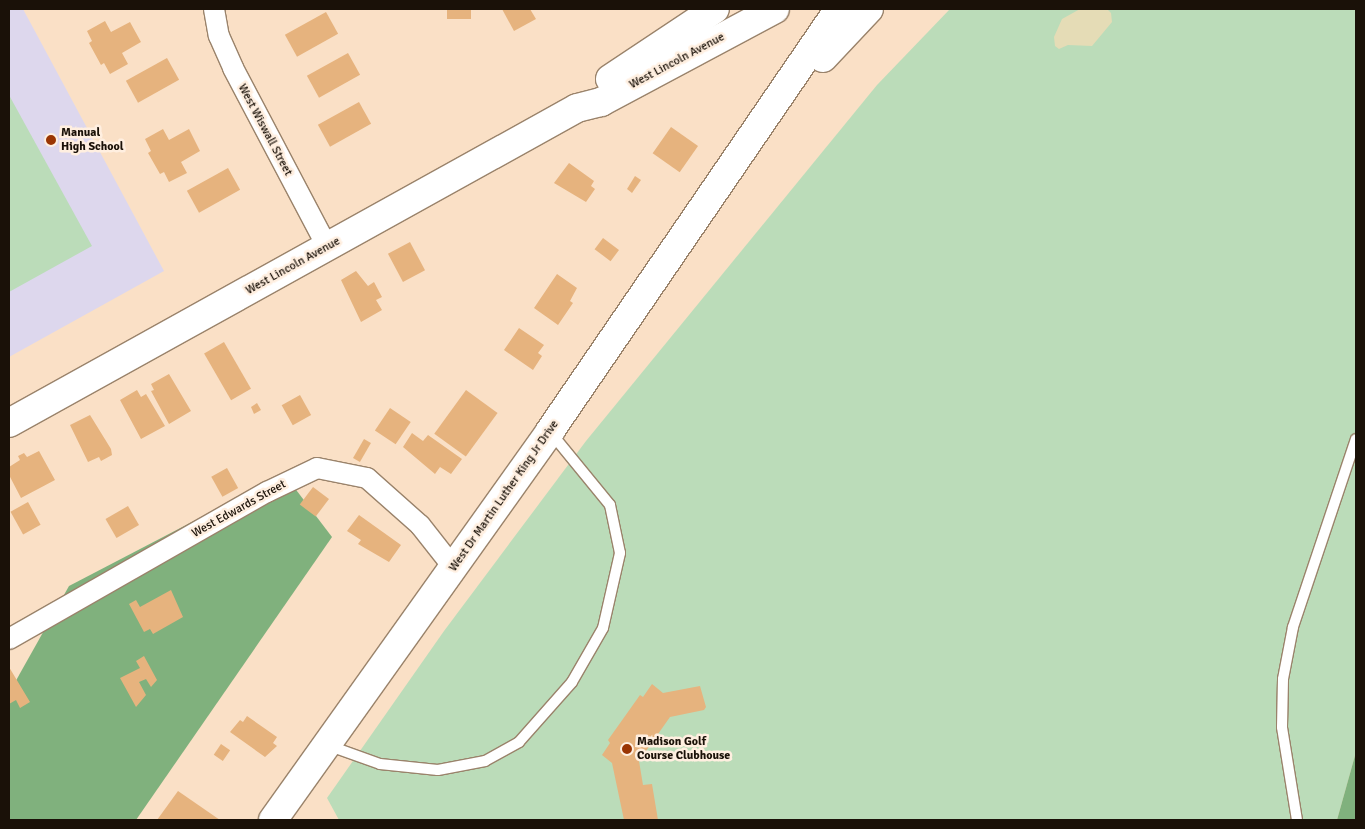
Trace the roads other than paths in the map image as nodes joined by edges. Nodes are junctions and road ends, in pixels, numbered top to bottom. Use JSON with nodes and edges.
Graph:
{"nodes":[{"id":1,"x":214,"y":9,"type":"edge"},
{"id":2,"x":715,"y":9,"type":"edge"},
{"id":3,"x":775,"y":9,"type":"edge"},
{"id":4,"x":830,"y":9,"type":"edge"},
{"id":5,"x":839,"y":9,"type":"edge"},
{"id":6,"x":868,"y":9,"type":"edge"},
{"id":7,"x":816,"y":42,"type":"junction"},
{"id":8,"x":577,"y":108,"type":"junction"},
{"id":9,"x":731,"y":169,"type":"junction"},
{"id":10,"x":328,"y":246,"type":"junction"},
{"id":11,"x":9,"y":423,"type":"edge"},
{"id":12,"x":550,"y":432,"type":"junction"},
{"id":13,"x":1356,"y":439,"type":"edge"},
{"id":14,"x":453,"y":567,"type":"junction"},
{"id":15,"x":9,"y":639,"type":"edge"},
{"id":16,"x":326,"y":745,"type":"junction"},
{"id":17,"x":274,"y":820,"type":"edge"},
{"id":18,"x":1297,"y":820,"type":"edge"}],
"edges":[{"from":1,"to":10,"type":"street","name":"West Wiswall Street"},
{"from":2,"to":8,"type":"main road","name":"West Lincoln Avenue"},
{"from":3,"to":8,"type":"main road","name":"West Lincoln Avenue"},
{"from":4,"to":7,"type":"main road"},
{"from":5,"to":7,"type":"main road","name":"West Dr Martin Luther King Jr Drive"},
{"from":6,"to":9,"type":"main road","name":"West Dr Martin Luther King Jr Drive"},
{"from":7,"to":9,"type":"main road","name":"West Dr Martin Luther King Jr Drive"},
{"from":8,"to":10,"type":"main road","name":"West Lincoln Avenue"},
{"from":9,"to":12,"type":"main road","name":"West Dr Martin Luther King Jr Drive"},
{"from":10,"to":11,"type":"main road","name":"West Lincoln Avenue"},
{"from":12,"to":14,"type":"main road","name":"West Dr Martin Luther King Jr Drive"},
{"from":12,"to":16,"type":"lane"},
{"from":13,"to":18,"type":"lane"},
{"from":14,"to":15,"type":"street","name":"West Edwards Street"},
{"from":14,"to":16,"type":"main road","name":"West Dr Martin Luther King Jr Drive"},
{"from":16,"to":17,"type":"main road","name":"West Dr Martin Luther King Jr Drive"}]}
